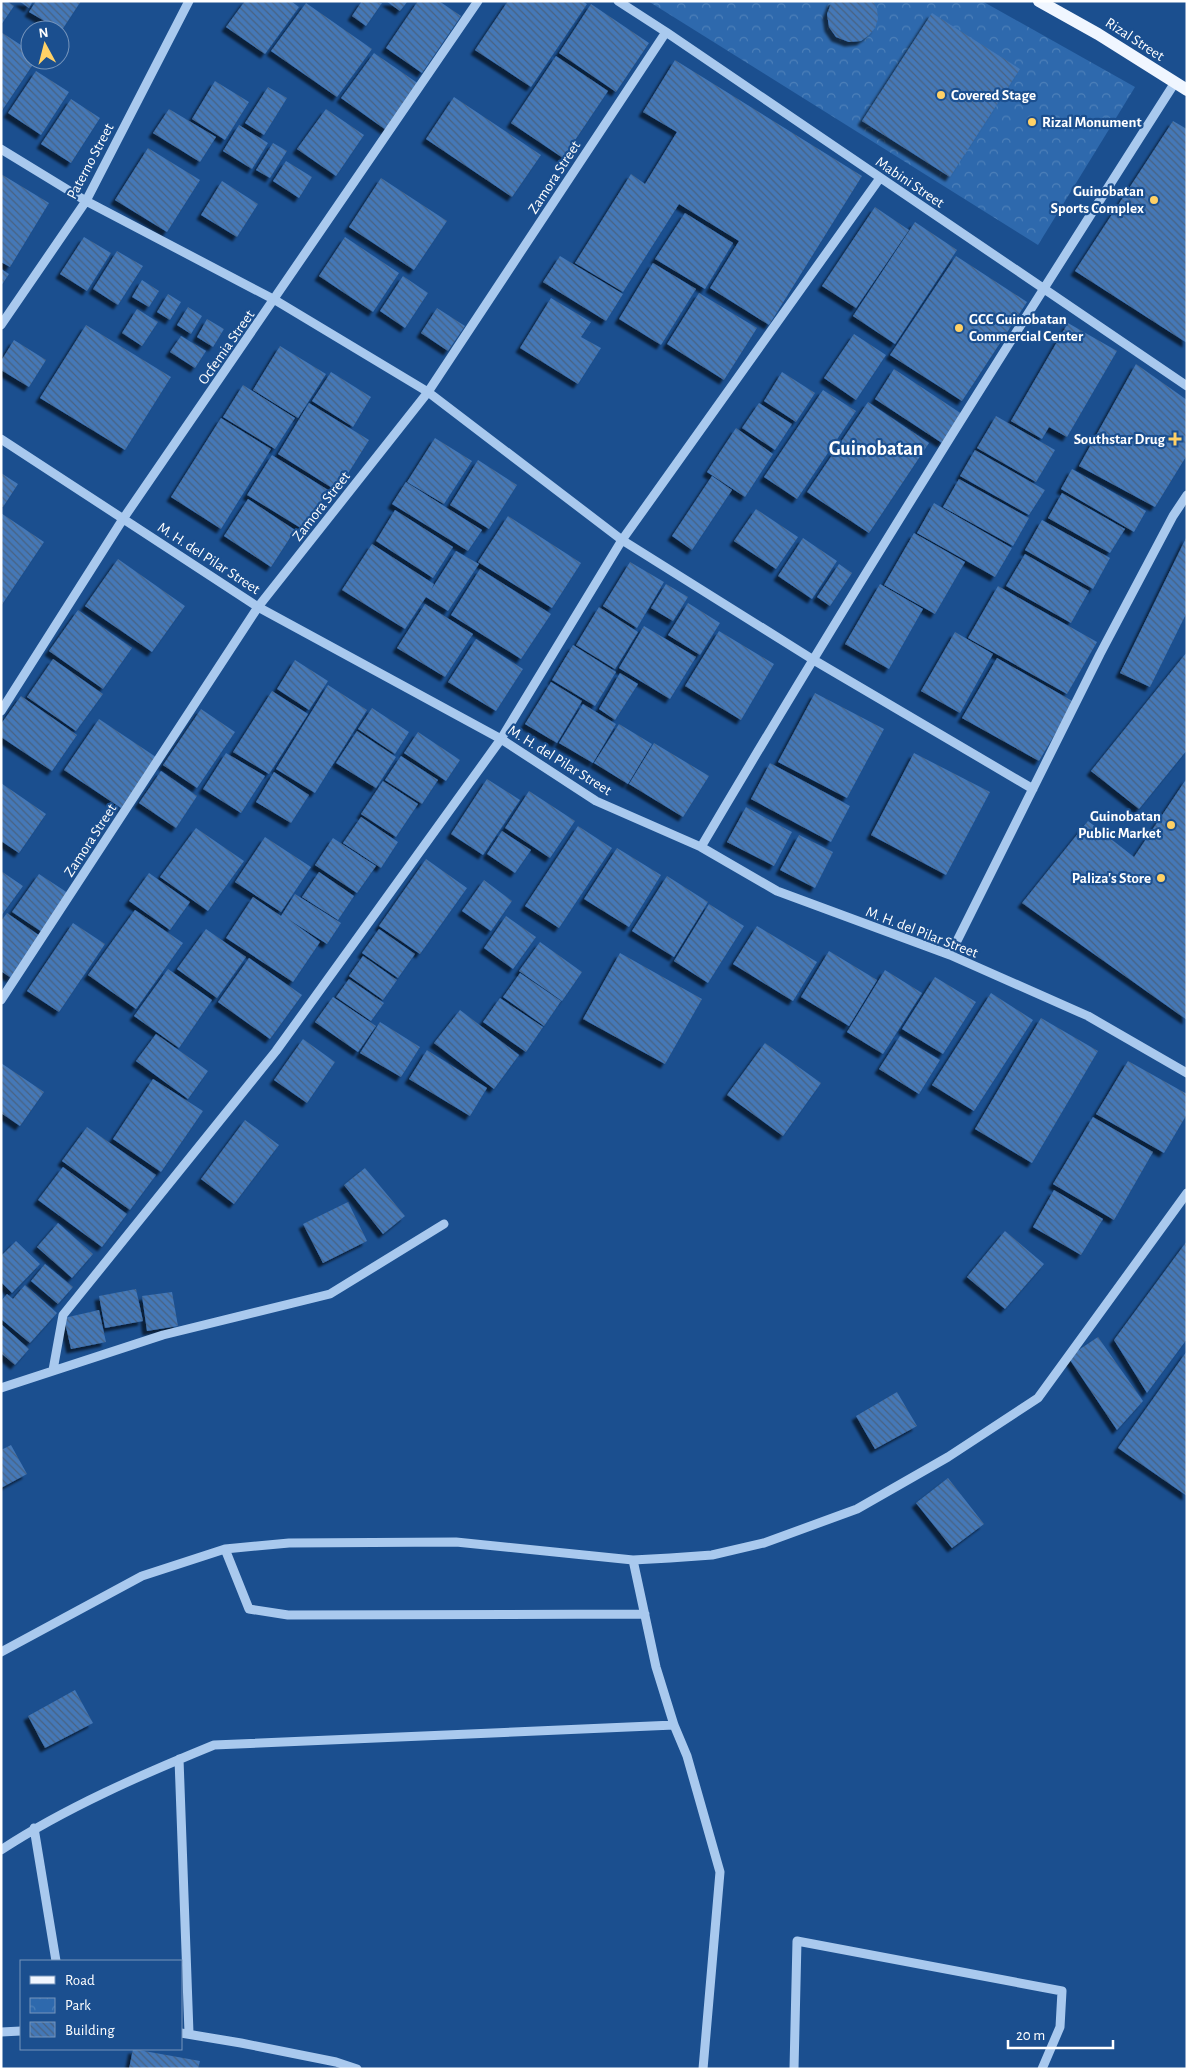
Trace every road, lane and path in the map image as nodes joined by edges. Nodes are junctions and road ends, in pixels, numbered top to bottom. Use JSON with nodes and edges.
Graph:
{"nodes":[{"id":1,"x":189,"y":1,"type":"edge"},
{"id":2,"x":478,"y":1,"type":"edge"},
{"id":3,"x":618,"y":1,"type":"edge"},
{"id":4,"x":1042,"y":2,"type":"edge"},
{"id":5,"x":666,"y":32,"type":"junction"},
{"id":6,"x":1174,"y":84,"type":"junction"},
{"id":7,"x":1187,"y":90,"type":"edge"},
{"id":8,"x":1,"y":149,"type":"edge"},
{"id":9,"x":880,"y":178,"type":"junction"},
{"id":10,"x":86,"y":201,"type":"junction"},
{"id":11,"x":1043,"y":289,"type":"junction"},
{"id":12,"x":275,"y":300,"type":"junction"},
{"id":13,"x":1,"y":325,"type":"edge"},
{"id":14,"x":1187,"y":386,"type":"edge"},
{"id":15,"x":428,"y":392,"type":"junction"},
{"id":16,"x":1,"y":439,"type":"edge"},
{"id":17,"x":1187,"y":495,"type":"edge"},
{"id":18,"x":124,"y":519,"type":"junction"},
{"id":19,"x":622,"y":540,"type":"junction"},
{"id":20,"x":258,"y":607,"type":"junction"},
{"id":21,"x":812,"y":659,"type":"junction"},
{"id":22,"x":1,"y":711,"type":"edge"},
{"id":23,"x":501,"y":739,"type":"junction"},
{"id":24,"x":1033,"y":789,"type":"junction"},
{"id":25,"x":701,"y":846,"type":"junction"},
{"id":26,"x":950,"y":955,"type":"junction"},
{"id":27,"x":2,"y":996,"type":"edge"},
{"id":28,"x":1187,"y":1073,"type":"edge"},
{"id":29,"x":1187,"y":1194,"type":"edge"},
{"id":30,"x":444,"y":1224,"type":"dead end"},
{"id":31,"x":53,"y":1370,"type":"junction"},
{"id":32,"x":1,"y":1388,"type":"edge"},
{"id":33,"x":225,"y":1549,"type":"junction"},
{"id":34,"x":633,"y":1560,"type":"junction"},
{"id":35,"x":645,"y":1614,"type":"junction"},
{"id":36,"x":1,"y":1652,"type":"edge"},
{"id":37,"x":674,"y":1725,"type":"junction"},
{"id":38,"x":179,"y":1759,"type":"junction"},
{"id":39,"x":34,"y":1828,"type":"junction"},
{"id":40,"x":1,"y":1850,"type":"edge"},
{"id":41,"x":56,"y":1960,"type":"edge"},
{"id":42,"x":20,"y":2031,"type":"edge"},
{"id":43,"x":1,"y":2032,"type":"edge"},
{"id":44,"x":185,"y":2033,"type":"edge"},
{"id":45,"x":357,"y":2069,"type":"edge"},
{"id":46,"x":703,"y":2069,"type":"edge"},
{"id":47,"x":794,"y":2069,"type":"edge"},
{"id":48,"x":1042,"y":2069,"type":"edge"}],
"edges":[{"from":1,"to":10,"type":"street","name":"Paterno Street"},
{"from":2,"to":12,"type":"street","name":"Ocfemia Street"},
{"from":3,"to":5,"type":"street","name":"Mabini Street"},
{"from":4,"to":6,"type":"main road","name":"Rizal Street"},
{"from":5,"to":9,"type":"street","name":"Mabini Street"},
{"from":5,"to":15,"type":"street","name":"Zamora Street"},
{"from":6,"to":7,"type":"main road","name":"Rizal Street"},
{"from":6,"to":11,"type":"street"},
{"from":8,"to":10,"type":"street"},
{"from":9,"to":11,"type":"street","name":"Mabini Street"},
{"from":9,"to":19,"type":"street"},
{"from":10,"to":12,"type":"street"},
{"from":10,"to":13,"type":"street","name":"Paterno Street"},
{"from":11,"to":14,"type":"street","name":"Mabini Street"},
{"from":11,"to":21,"type":"street"},
{"from":12,"to":15,"type":"street"},
{"from":12,"to":18,"type":"street","name":"Ocfemia Street"},
{"from":15,"to":19,"type":"street"},
{"from":15,"to":20,"type":"street","name":"Zamora Street"},
{"from":16,"to":18,"type":"street","name":"M. H. del Pilar Street"},
{"from":17,"to":24,"type":"street"},
{"from":18,"to":20,"type":"street","name":"M. H. del Pilar Street"},
{"from":18,"to":22,"type":"street","name":"Ocfemia Street"},
{"from":19,"to":21,"type":"street"},
{"from":19,"to":23,"type":"street"},
{"from":20,"to":23,"type":"street","name":"M. H. del Pilar Street"},
{"from":20,"to":27,"type":"street","name":"Zamora Street"},
{"from":21,"to":24,"type":"street"},
{"from":21,"to":25,"type":"street"},
{"from":23,"to":25,"type":"street","name":"M. H. del Pilar Street"},
{"from":23,"to":31,"type":"street"},
{"from":24,"to":26,"type":"street"},
{"from":25,"to":26,"type":"street","name":"M. H. del Pilar Street"},
{"from":26,"to":28,"type":"street","name":"M. H. del Pilar Street"},
{"from":29,"to":34,"type":"street"},
{"from":30,"to":31,"type":"street"},
{"from":31,"to":32,"type":"street"},
{"from":33,"to":34,"type":"street"},
{"from":33,"to":35,"type":"street"},
{"from":33,"to":36,"type":"street"},
{"from":34,"to":35,"type":"street"},
{"from":35,"to":37,"type":"street"},
{"from":37,"to":38,"type":"street"},
{"from":37,"to":46,"type":"street"},
{"from":38,"to":39,"type":"street"},
{"from":38,"to":44,"type":"street"},
{"from":39,"to":40,"type":"street"},
{"from":39,"to":41,"type":"street"},
{"from":42,"to":43,"type":"street"},
{"from":44,"to":45,"type":"street"},
{"from":47,"to":48,"type":"street"}]}
